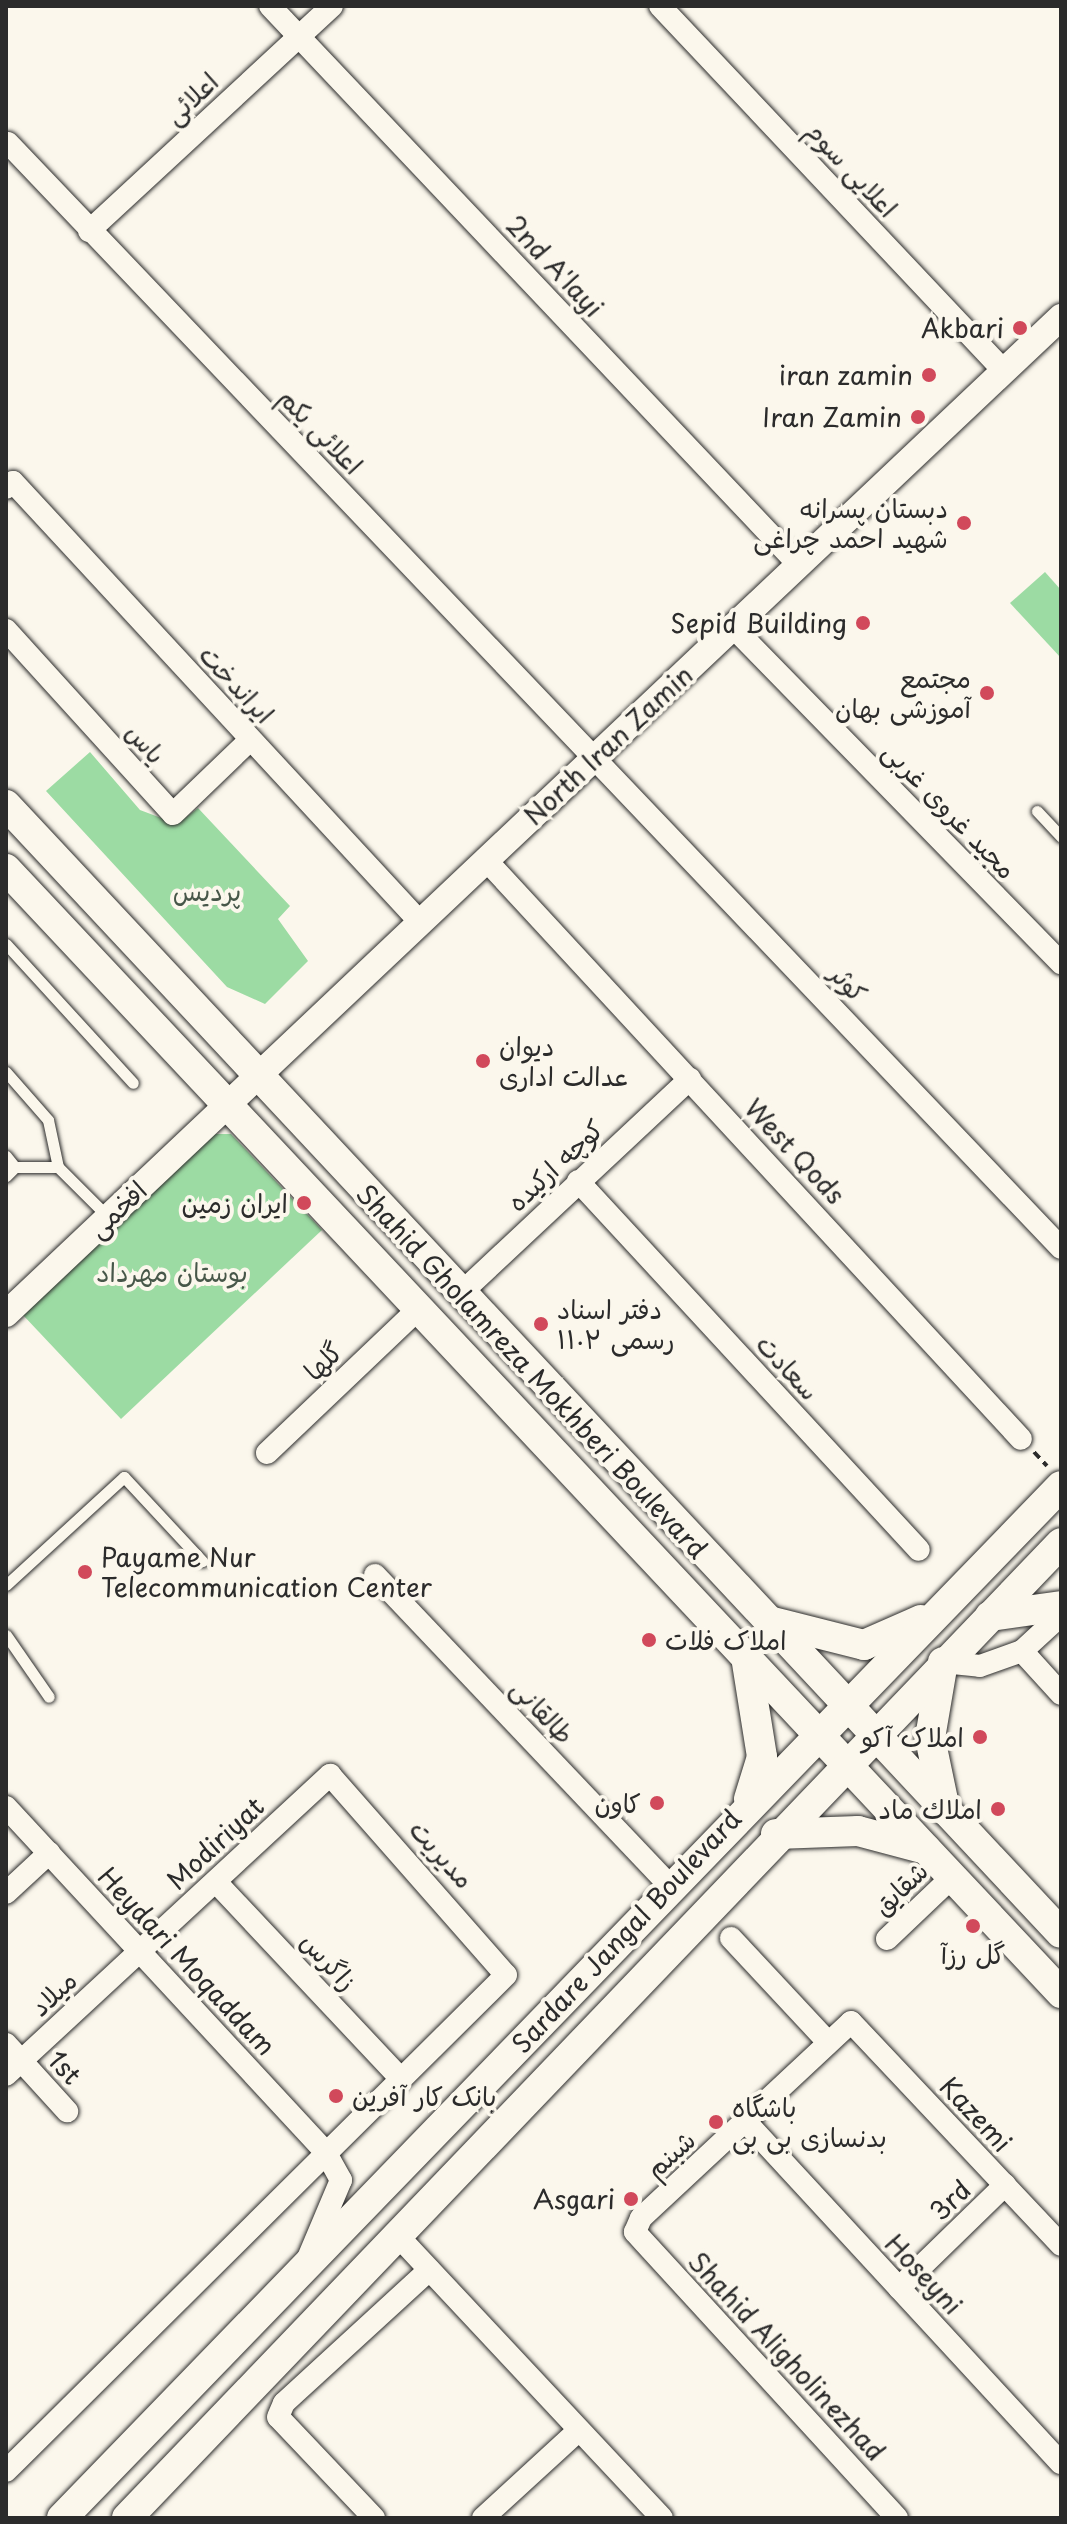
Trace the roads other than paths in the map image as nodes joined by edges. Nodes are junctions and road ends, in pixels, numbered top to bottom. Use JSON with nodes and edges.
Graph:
{"nodes":[{"id":1,"x":270,"y":6,"type":"edge"},
{"id":2,"x":332,"y":6,"type":"edge"},
{"id":3,"x":660,"y":6,"type":"edge"},
{"id":4,"x":299,"y":36,"type":"junction"},
{"id":5,"x":8,"y":143,"type":"dead end"},
{"id":6,"x":89,"y":231,"type":"junction"},
{"id":7,"x":1061,"y":317,"type":"edge"},
{"id":8,"x":1004,"y":371,"type":"junction"},
{"id":9,"x":10,"y":485,"type":"edge"},
{"id":10,"x":799,"y":565,"type":"junction"},
{"id":11,"x":733,"y":627,"type":"junction"},
{"id":12,"x":6,"y":630,"type":"edge"},
{"id":13,"x":250,"y":740,"type":"junction"},
{"id":14,"x":597,"y":756,"type":"junction"},
{"id":15,"x":6,"y":805,"type":"edge"},
{"id":16,"x":1037,"y":811,"type":"dead end"},
{"id":17,"x":1061,"y":837,"type":"edge"},
{"id":18,"x":486,"y":860,"type":"junction"},
{"id":19,"x":6,"y":869,"type":"edge"},
{"id":20,"x":420,"y":922,"type":"junction"},
{"id":21,"x":6,"y":944,"type":"edge"},
{"id":22,"x":1061,"y":963,"type":"edge"},
{"id":23,"x":6,"y":1072,"type":"edge"},
{"id":24,"x":259,"y":1075,"type":"junction"},
{"id":25,"x":690,"y":1079,"type":"junction"},
{"id":26,"x":133,"y":1083,"type":"dead end"},
{"id":27,"x":227,"y":1105,"type":"junction"},
{"id":28,"x":6,"y":1156,"type":"edge"},
{"id":29,"x":58,"y":1167,"type":"junction"},
{"id":30,"x":10,"y":1171,"type":"edge"},
{"id":31,"x":578,"y":1181,"type":"junction"},
{"id":32,"x":108,"y":1217,"type":"junction"},
{"id":33,"x":1061,"y":1248,"type":"edge"},
{"id":34,"x":460,"y":1294,"type":"junction"},
{"id":35,"x":419,"y":1308,"type":"junction"},
{"id":36,"x":6,"y":1314,"type":"edge"},
{"id":37,"x":1021,"y":1439,"type":"road end"},
{"id":38,"x":267,"y":1453,"type":"dead end"},
{"id":39,"x":1056,"y":1478,"type":"edge"},
{"id":40,"x":1061,"y":1543,"type":"edge"},
{"id":41,"x":919,"y":1550,"type":"dead end"},
{"id":42,"x":202,"y":1561,"type":"dead end"},
{"id":43,"x":375,"y":1575,"type":"dead end"},
{"id":44,"x":6,"y":1585,"type":"edge"},
{"id":45,"x":1061,"y":1606,"type":"edge"},
{"id":46,"x":933,"y":1615,"type":"junction"},
{"id":47,"x":1061,"y":1615,"type":"edge"},
{"id":48,"x":759,"y":1616,"type":"junction"},
{"id":49,"x":990,"y":1616,"type":"junction"},
{"id":50,"x":6,"y":1635,"type":"edge"},
{"id":51,"x":1022,"y":1651,"type":"junction"},
{"id":52,"x":746,"y":1657,"type":"junction"},
{"id":53,"x":943,"y":1662,"type":"junction"},
{"id":54,"x":1061,"y":1694,"type":"edge"},
{"id":55,"x":49,"y":1697,"type":"dead end"},
{"id":56,"x":844,"y":1705,"type":"junction"},
{"id":57,"x":817,"y":1733,"type":"junction"},
{"id":58,"x":874,"y":1736,"type":"junction"},
{"id":59,"x":846,"y":1764,"type":"junction"},
{"id":60,"x":748,"y":1803,"type":"junction"},
{"id":61,"x":6,"y":1807,"type":"edge"},
{"id":62,"x":945,"y":1810,"type":"junction"},
{"id":63,"x":776,"y":1834,"type":"junction"},
{"id":64,"x":926,"y":1849,"type":"junction"},
{"id":65,"x":49,"y":1853,"type":"junction"},
{"id":66,"x":952,"y":1877,"type":"junction"},
{"id":67,"x":216,"y":1882,"type":"junction"},
{"id":68,"x":671,"y":1887,"type":"junction"},
{"id":69,"x":6,"y":1893,"type":"edge"},
{"id":70,"x":1061,"y":1933,"type":"edge"},
{"id":71,"x":731,"y":1938,"type":"dead end"},
{"id":72,"x":887,"y":1939,"type":"dead end"},
{"id":73,"x":139,"y":1951,"type":"junction"},
{"id":74,"x":1061,"y":1993,"type":"edge"},
{"id":75,"x":851,"y":2022,"type":"joint"},
{"id":76,"x":827,"y":2041,"type":"junction"},
{"id":77,"x":11,"y":2060,"type":"edge"},
{"id":78,"x":401,"y":2079,"type":"junction"},
{"id":79,"x":67,"y":2111,"type":"dead end"},
{"id":80,"x":746,"y":2122,"type":"junction"},
{"id":81,"x":326,"y":2153,"type":"junction"},
{"id":82,"x":1005,"y":2185,"type":"junction"},
{"id":83,"x":635,"y":2232,"type":"joint"},
{"id":84,"x":398,"y":2236,"type":"junction"},
{"id":85,"x":1061,"y":2245,"type":"edge"},
{"id":86,"x":303,"y":2268,"type":"junction"},
{"id":87,"x":429,"y":2270,"type":"junction"},
{"id":88,"x":899,"y":2288,"type":"junction"},
{"id":89,"x":579,"y":2430,"type":"junction"},
{"id":90,"x":1061,"y":2463,"type":"edge"},
{"id":91,"x":6,"y":2471,"type":"edge"},
{"id":92,"x":62,"y":2518,"type":"edge"},
{"id":93,"x":127,"y":2518,"type":"edge"},
{"id":94,"x":374,"y":2518,"type":"edge"},
{"id":95,"x":483,"y":2518,"type":"edge"},
{"id":96,"x":662,"y":2518,"type":"edge"},
{"id":97,"x":897,"y":2518,"type":"edge"}],
"edges":[{"from":1,"to":4,"type":"street","name":"2nd A'layi"},
{"from":2,"to":4,"type":"street","name":"اعلائی"},
{"from":3,"to":8,"type":"street","name":"اعلایی سوم"},
{"from":4,"to":6,"type":"street","name":"اعلائی"},
{"from":4,"to":10,"type":"street","name":"2nd A'layi"},
{"from":5,"to":6,"type":"street","name":"اعلائی یکم"},
{"from":6,"to":14,"type":"street","name":"اعلائی یکم"},
{"from":7,"to":8,"type":"street","name":"North Iran Zamin"},
{"from":8,"to":10,"type":"street","name":"North Iran Zamin"},
{"from":9,"to":13,"type":"street","name":"ایراندخت"},
{"from":10,"to":11,"type":"street","name":"North Iran Zamin"},
{"from":11,"to":14,"type":"street","name":"North Iran Zamin"},
{"from":11,"to":22,"type":"street","name":"مجید غروی غربی"},
{"from":12,"to":13,"type":"street","name":"یاس"},
{"from":13,"to":20,"type":"street","name":"ایراندخت"},
{"from":14,"to":18,"type":"street","name":"North Iran Zamin"},
{"from":14,"to":33,"type":"street","name":"کوثر"},
{"from":15,"to":24,"type":"main road","name":"Shahid Gholamreza Mokhberi Boulevard"},
{"from":16,"to":17,"type":"lane"},
{"from":18,"to":20,"type":"street","name":"North Iran Zamin"},
{"from":18,"to":25,"type":"street","name":"West Qods"},
{"from":19,"to":27,"type":"main road","name":"Shahid Gholamreza Mokhberi Boulevard"},
{"from":20,"to":24,"type":"street","name":"North Iran Zamin"},
{"from":21,"to":26,"type":"lane"},
{"from":23,"to":29,"type":"lane"},
{"from":24,"to":27,"type":"street","name":"افخمی"},
{"from":24,"to":34,"type":"main road","name":"Shahid Gholamreza Mokhberi Boulevard"},
{"from":25,"to":31,"type":"street","name":"کوچه ارکیده"},
{"from":25,"to":37,"type":"street","name":"West Qods"},
{"from":27,"to":32,"type":"street","name":"افخمی"},
{"from":27,"to":35,"type":"main road","name":"Shahid Gholamreza Mokhberi Boulevard"},
{"from":28,"to":30,"type":"lane"},
{"from":29,"to":30,"type":"lane"},
{"from":29,"to":32,"type":"lane"},
{"from":31,"to":34,"type":"street","name":"کوچه ارکیده"},
{"from":31,"to":41,"type":"street","name":"سعادت"},
{"from":32,"to":36,"type":"street","name":"افخمی"},
{"from":34,"to":48,"type":"main road","name":"Shahid Gholamreza Mokhberi Boulevard"},
{"from":35,"to":38,"type":"street","name":"گلها"},
{"from":35,"to":52,"type":"main road","name":"Shahid Gholamreza Mokhberi Boulevard"},
{"from":39,"to":46,"type":"main road","name":"Sardare Jangal Boulevard"},
{"from":40,"to":49,"type":"main road","name":"Sardare Jangal Boulevard"},
{"from":42,"to":44,"type":"lane"},
{"from":43,"to":68,"type":"street","name":"طالقانی"},
{"from":45,"to":49,"type":"main road"},
{"from":46,"to":48,"type":"main road"},
{"from":46,"to":56,"type":"main road","name":"Sardare Jangal Boulevard"},
{"from":47,"to":51,"type":"street"},
{"from":48,"to":56,"type":"main road","name":"Shahid Gholamreza Mokhberi Boulevard"},
{"from":49,"to":53,"type":"main road","name":"Sardare Jangal Boulevard"},
{"from":50,"to":55,"type":"lane"},
{"from":51,"to":53,"type":"street"},
{"from":51,"to":54,"type":"street"},
{"from":52,"to":57,"type":"main road","name":"Shahid Gholamreza Mokhberi Boulevard"},
{"from":52,"to":60,"type":"main road"},
{"from":53,"to":58,"type":"main road","name":"Sardare Jangal Boulevard"},
{"from":53,"to":62,"type":"main road"},
{"from":56,"to":57,"type":"main road","name":"Sardare Jangal Boulevard"},
{"from":56,"to":58,"type":"main road","name":"Shahid Gholamreza Mokhberi Boulevard"},
{"from":57,"to":59,"type":"main road","name":"Shahid Gholamreza Mokhberi Boulevard"},
{"from":57,"to":60,"type":"main road","name":"Sardare Jangal Boulevard"},
{"from":58,"to":59,"type":"main road","name":"Sardare Jangal Boulevard"},
{"from":58,"to":62,"type":"main road","name":"Shahid Gholamreza Mokhberi Boulevard"},
{"from":59,"to":63,"type":"main road","name":"Sardare Jangal Boulevard"},
{"from":59,"to":64,"type":"main road","name":"Shahid Gholamreza Mokhberi Boulevard"},
{"from":60,"to":68,"type":"main road","name":"Sardare Jangal Boulevard"},
{"from":61,"to":65,"type":"street","name":"Heydari Moqaddam"},
{"from":62,"to":70,"type":"main road","name":"Shahid Gholamreza Mokhberi Boulevard"},
{"from":63,"to":64,"type":"main road"},
{"from":63,"to":84,"type":"main road","name":"Sardare Jangal Boulevard"},
{"from":64,"to":66,"type":"main road","name":"Shahid Gholamreza Mokhberi Boulevard"},
{"from":65,"to":69,"type":"street"},
{"from":65,"to":73,"type":"street","name":"Heydari Moqaddam"},
{"from":66,"to":72,"type":"street","name":"شقایق"},
{"from":66,"to":74,"type":"main road","name":"Shahid Gholamreza Mokhberi Boulevard"},
{"from":67,"to":73,"type":"street","name":"Modiriyat"},
{"from":67,"to":78,"type":"street","name":"زاگرس"},
{"from":67,"to":78,"type":"street","name":"مدیریت"},
{"from":68,"to":86,"type":"main road","name":"Sardare Jangal Boulevard"},
{"from":71,"to":76,"type":"street"},
{"from":73,"to":77,"type":"street","name":"میلاد"},
{"from":73,"to":81,"type":"street","name":"Heydari Moqaddam"},
{"from":75,"to":76,"type":"street","name":"شبنم"},
{"from":75,"to":82,"type":"street","name":"Kazemi"},
{"from":76,"to":80,"type":"street","name":"شبنم"},
{"from":77,"to":79,"type":"street","name":"1st"},
{"from":78,"to":81,"type":"street"},
{"from":80,"to":83,"type":"street","name":"شبنم"},
{"from":80,"to":88,"type":"street","name":"Hoseyni"},
{"from":81,"to":86,"type":"street"},
{"from":81,"to":91,"type":"street"},
{"from":82,"to":85,"type":"street","name":"Kazemi"},
{"from":82,"to":88,"type":"street","name":"3rd"},
{"from":83,"to":97,"type":"street","name":"Shahid Aligholinezhad"},
{"from":84,"to":87,"type":"street"},
{"from":84,"to":93,"type":"main road","name":"Sardare Jangal Boulevard"},
{"from":86,"to":92,"type":"main road","name":"Sardare Jangal Boulevard"},
{"from":87,"to":89,"type":"street"},
{"from":87,"to":94,"type":"street"},
{"from":88,"to":90,"type":"street","name":"Hoseyni"},
{"from":89,"to":95,"type":"street"},
{"from":89,"to":96,"type":"street"}]}
